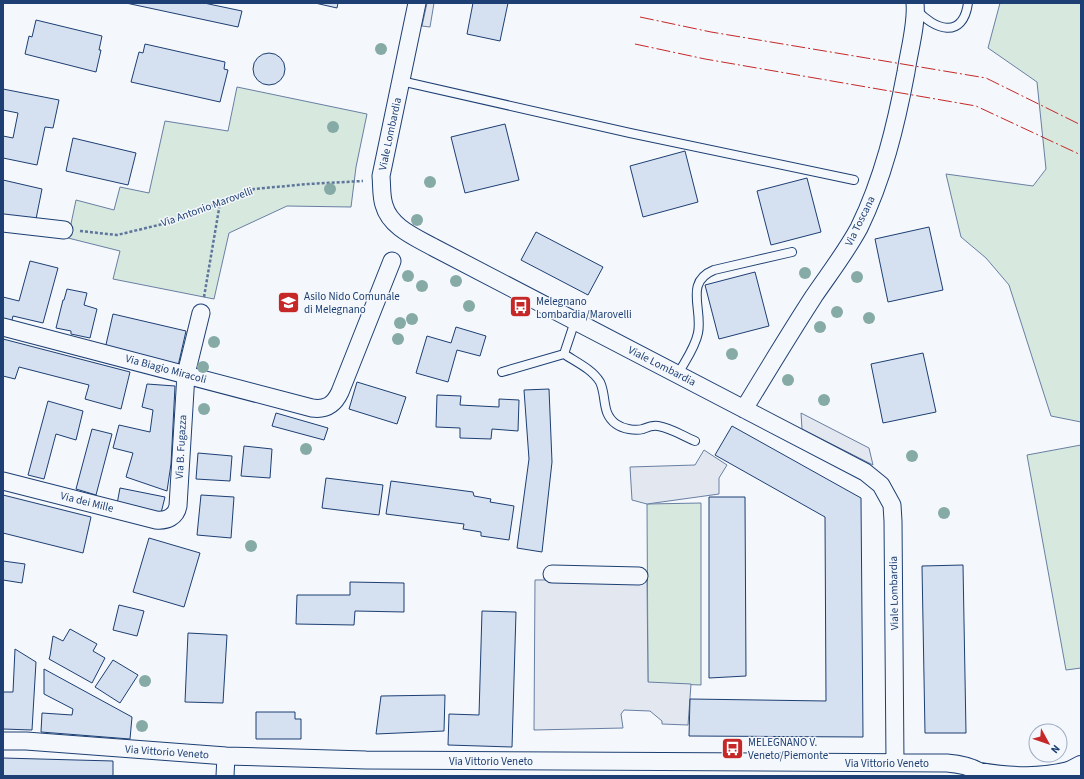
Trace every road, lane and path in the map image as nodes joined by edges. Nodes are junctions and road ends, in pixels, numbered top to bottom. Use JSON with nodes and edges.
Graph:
{"nodes":[{"id":1,"x":417,"y":3,"type":"edge"},
{"id":2,"x":968,"y":3,"type":"edge"},
{"id":3,"x":915,"y":5,"type":"edge"},
{"id":4,"x":401,"y":81,"type":"junction"},
{"id":5,"x":854,"y":180,"type":"dead end"},
{"id":6,"x":365,"y":181,"type":"dead end"},
{"id":7,"x":220,"y":203,"type":"junction"},
{"id":8,"x":3,"y":223,"type":"edge"},
{"id":9,"x":64,"y":230,"type":"joint"},
{"id":10,"x":792,"y":252,"type":"dead end"},
{"id":11,"x":392,"y":261,"type":"dead end"},
{"id":12,"x":201,"y":313,"type":"joint"},
{"id":13,"x":575,"y":321,"type":"junction"},
{"id":14,"x":3,"y":327,"type":"edge"},
{"id":15,"x":564,"y":354,"type":"junction"},
{"id":16,"x":502,"y":372,"type":"dead end"},
{"id":17,"x":186,"y":374,"type":"junction"},
{"id":18,"x":678,"y":374,"type":"junction"},
{"id":19,"x":744,"y":409,"type":"junction"},
{"id":20,"x":695,"y":441,"type":"dead end"},
{"id":21,"x":3,"y":481,"type":"edge"},
{"id":22,"x":170,"y":518,"type":"joint"},
{"id":23,"x":552,"y":574,"type":"dead end"},
{"id":24,"x":639,"y":576,"type":"dead end"},
{"id":25,"x":3,"y":741,"type":"edge"},
{"id":26,"x":226,"y":756,"type":"junction"},
{"id":27,"x":895,"y":762,"type":"junction"},
{"id":28,"x":761,"y":769,"type":"edge"},
{"id":29,"x":1074,"y":770,"type":"edge"},
{"id":30,"x":982,"y":774,"type":"edge"},
{"id":31,"x":225,"y":776,"type":"edge"}],
"edges":[{"from":1,"to":4,"type":"street","name":"Viale Lombardia"},
{"from":2,"to":3,"type":"lane"},
{"from":3,"to":19,"type":"street","name":"Via Toscana"},
{"from":4,"to":5,"type":"lane"},
{"from":4,"to":13,"type":"street","name":"Viale Lombardia"},
{"from":6,"to":7,"type":"path","name":"Via Antonio Marovelli"},
{"from":7,"to":9,"type":"path","name":"Via Antonio Marovelli"},
{"from":7,"to":12,"type":"path"},
{"from":8,"to":9,"type":"street"},
{"from":10,"to":18,"type":"lane"},
{"from":11,"to":17,"type":"street","name":"Via Biagio Miracoli"},
{"from":12,"to":17,"type":"street","name":"Via B. Fugazza"},
{"from":13,"to":15,"type":"lane"},
{"from":13,"to":18,"type":"street","name":"Viale Lombardia"},
{"from":14,"to":17,"type":"street","name":"Via Biagio Miracoli"},
{"from":15,"to":16,"type":"lane"},
{"from":15,"to":20,"type":"lane"},
{"from":17,"to":22,"type":"street","name":"Via B. Fugazza"},
{"from":18,"to":19,"type":"street","name":"Viale Lombardia"},
{"from":19,"to":27,"type":"street","name":"Viale Lombardia"},
{"from":21,"to":22,"type":"street","name":"Via dei Mille"},
{"from":23,"to":24,"type":"street"},
{"from":25,"to":26,"type":"street","name":"Via Vittorio Veneto"},
{"from":26,"to":28,"type":"street","name":"Via Vittorio Veneto"},
{"from":26,"to":31,"type":"street"},
{"from":27,"to":28,"type":"street","name":"Via Vittorio Veneto"},
{"from":27,"to":30,"type":"street","name":"Via Vittorio Veneto"},
{"from":29,"to":30,"type":"street","name":"Via Vittorio Veneto"}]}
